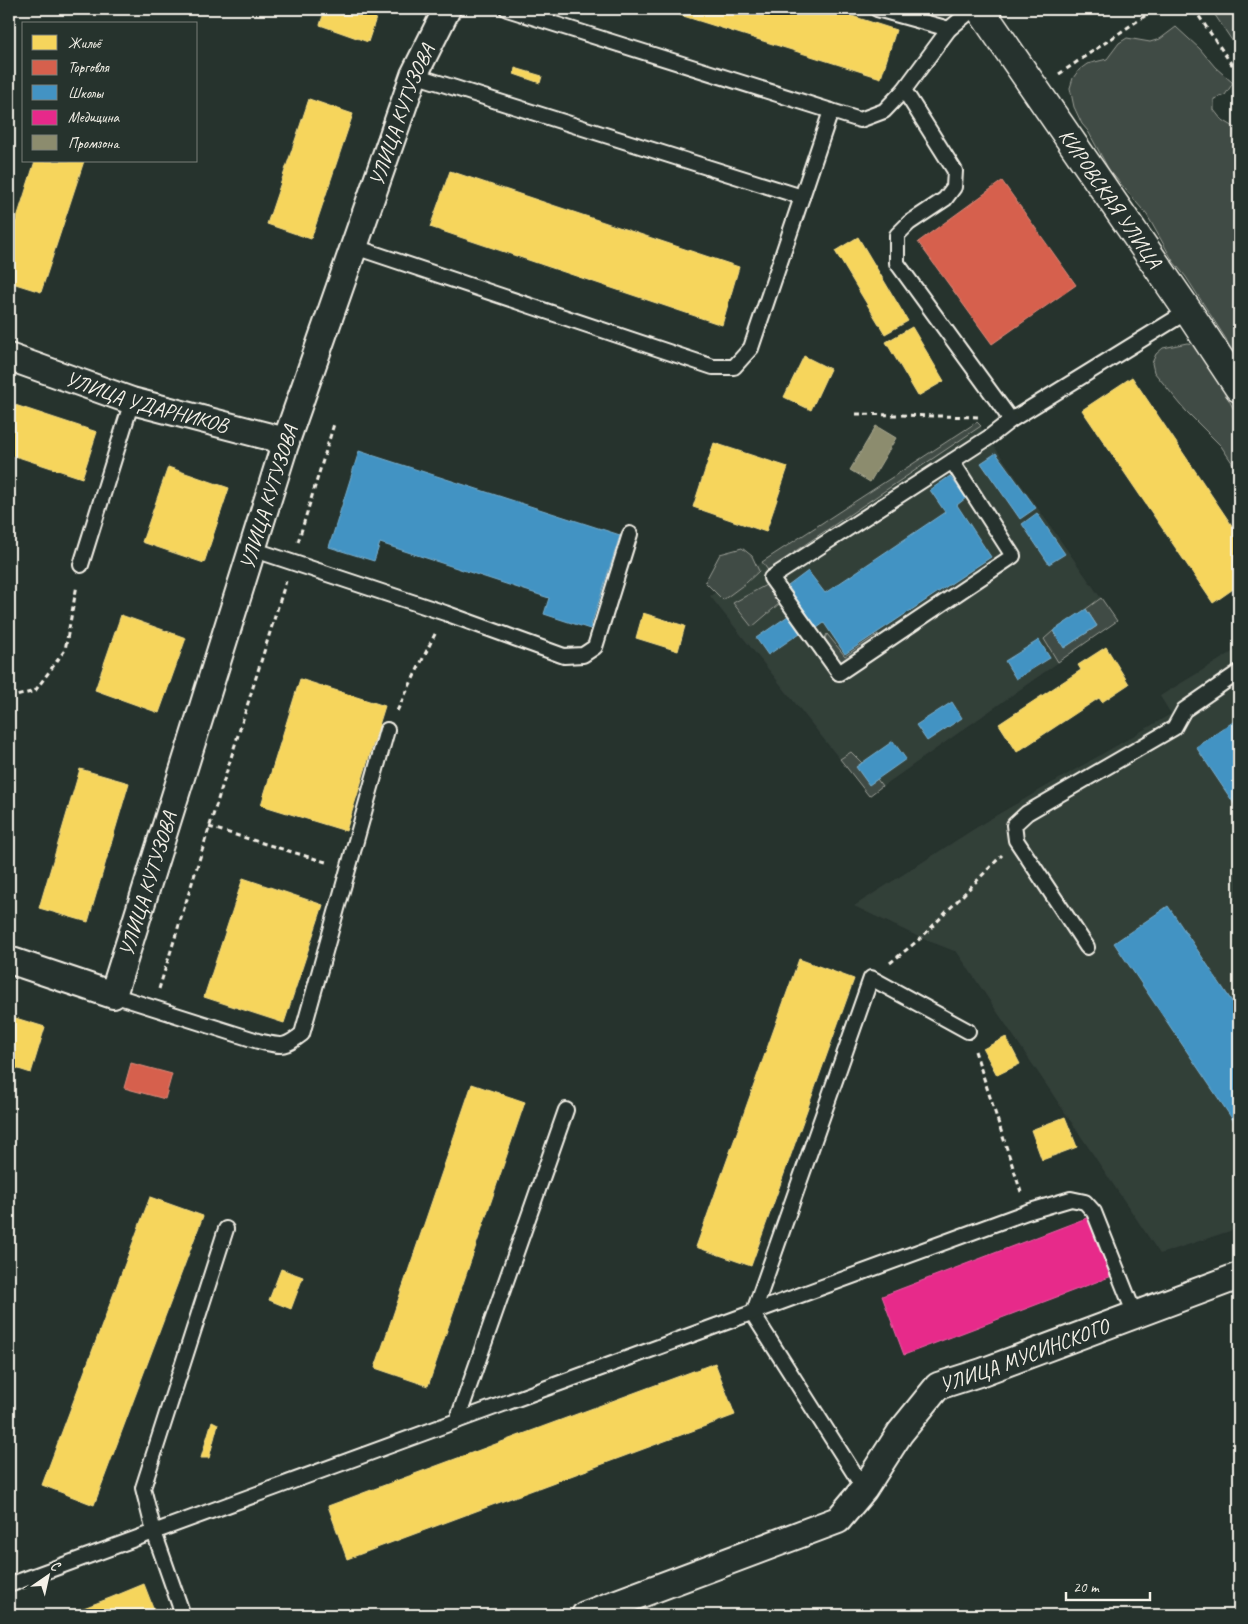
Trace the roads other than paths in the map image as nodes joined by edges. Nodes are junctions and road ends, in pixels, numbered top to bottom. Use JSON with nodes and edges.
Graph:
{"nodes":[{"id":1,"x":446,"y":9,"type":"edge"},
{"id":2,"x":507,"y":9,"type":"edge"},
{"id":3,"x":877,"y":9,"type":"edge"},
{"id":4,"x":973,"y":9,"type":"edge"},
{"id":5,"x":980,"y":9,"type":"edge"},
{"id":6,"x":949,"y":28,"type":"junction"},
{"id":7,"x":414,"y":75,"type":"junction"},
{"id":8,"x":904,"y":90,"type":"junction"},
{"id":9,"x":831,"y":111,"type":"junction"},
{"id":10,"x":802,"y":197,"type":"junction"},
{"id":11,"x":355,"y":247,"type":"junction"},
{"id":12,"x":1188,"y":311,"type":"junction"},
{"id":13,"x":9,"y":357,"type":"edge"},
{"id":14,"x":1239,"y":388,"type":"edge"},
{"id":15,"x":132,"y":401,"type":"junction"},
{"id":16,"x":1008,"y":422,"type":"junction"},
{"id":17,"x":286,"y":440,"type":"junction"},
{"id":18,"x":952,"y":461,"type":"junction"},
{"id":19,"x":630,"y":534,"type":"dead end"},
{"id":20,"x":252,"y":549,"type":"junction"},
{"id":21,"x":81,"y":565,"type":"road end"},
{"id":22,"x":1239,"y":672,"type":"edge"},
{"id":23,"x":387,"y":730,"type":"road end"},
{"id":24,"x":1087,"y":947,"type":"dead end"},
{"id":25,"x":9,"y":960,"type":"edge"},
{"id":26,"x":112,"y":995,"type":"junction"},
{"id":27,"x":968,"y":1031,"type":"road end"},
{"id":28,"x":566,"y":1110,"type":"dead end"},
{"id":29,"x":226,"y":1229,"type":"dead end"},
{"id":30,"x":1239,"y":1276,"type":"edge"},
{"id":31,"x":752,"y":1314,"type":"junction"},
{"id":32,"x":1135,"y":1315,"type":"junction"},
{"id":33,"x":457,"y":1421,"type":"junction"},
{"id":34,"x":864,"y":1489,"type":"junction"},
{"id":35,"x":154,"y":1532,"type":"junction"},
{"id":36,"x":9,"y":1584,"type":"edge"},
{"id":37,"x":183,"y":1615,"type":"edge"},
{"id":38,"x":585,"y":1615,"type":"edge"}],
"edges":[{"from":1,"to":7,"type":"street","name":"УЛИЦА КУТУЗОВА"},
{"from":2,"to":9,"type":"lane"},
{"from":3,"to":6,"type":"lane"},
{"from":4,"to":6,"type":"lane"},
{"from":5,"to":12,"type":"street","name":"КИРОВСКАЯ УЛИЦА"},
{"from":6,"to":8,"type":"lane"},
{"from":7,"to":10,"type":"lane"},
{"from":7,"to":11,"type":"street","name":"УЛИЦА КУТУЗОВА"},
{"from":8,"to":9,"type":"lane"},
{"from":8,"to":16,"type":"lane"},
{"from":9,"to":10,"type":"lane"},
{"from":10,"to":11,"type":"lane"},
{"from":11,"to":17,"type":"street","name":"УЛИЦА КУТУЗОВА"},
{"from":12,"to":14,"type":"street","name":"КИРОВСКАЯ УЛИЦА"},
{"from":12,"to":16,"type":"lane"},
{"from":13,"to":15,"type":"street","name":"УЛИЦА УДАРНИКОВ"},
{"from":15,"to":17,"type":"street","name":"УЛИЦА УДАРНИКОВ"},
{"from":15,"to":21,"type":"lane"},
{"from":16,"to":18,"type":"lane"},
{"from":17,"to":20,"type":"street","name":"УЛИЦА КУТУЗОВА"},
{"from":18,"to":18,"type":"lane"},
{"from":19,"to":20,"type":"lane"},
{"from":20,"to":26,"type":"street","name":"УЛИЦА КУТУЗОВА"},
{"from":22,"to":24,"type":"lane"},
{"from":23,"to":26,"type":"lane"},
{"from":25,"to":26,"type":"street"},
{"from":27,"to":31,"type":"lane"},
{"from":28,"to":33,"type":"lane"},
{"from":29,"to":35,"type":"lane"},
{"from":30,"to":32,"type":"street","name":"УЛИЦА МУСИНСКОГО"},
{"from":31,"to":32,"type":"lane"},
{"from":31,"to":33,"type":"lane"},
{"from":31,"to":34,"type":"lane"},
{"from":32,"to":34,"type":"street","name":"УЛИЦА МУСИНСКОГО"},
{"from":33,"to":35,"type":"lane"},
{"from":34,"to":38,"type":"street","name":"УЛИЦА МУСИНСКОГО"},
{"from":35,"to":36,"type":"lane"},
{"from":35,"to":37,"type":"lane"}]}
